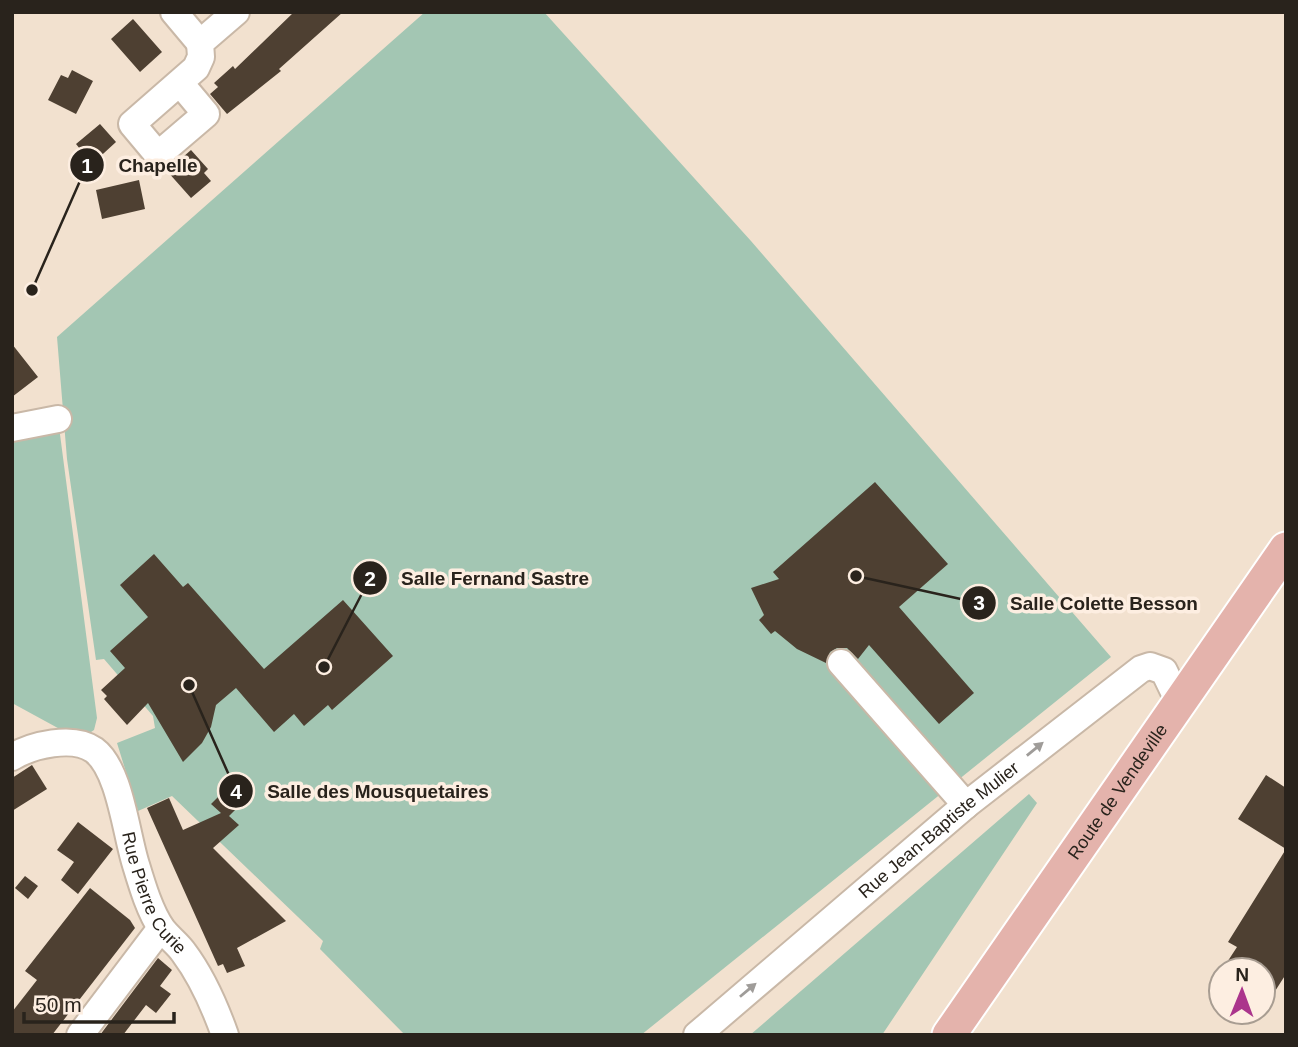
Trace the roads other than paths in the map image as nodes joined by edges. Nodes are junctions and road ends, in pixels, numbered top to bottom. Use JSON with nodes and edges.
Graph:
{"nodes":[{"id":1,"x":174,"y":12,"type":"edge"},
{"id":2,"x":236,"y":12,"type":"edge"},
{"id":3,"x":200,"y":43,"type":"junction"},
{"id":4,"x":180,"y":83,"type":"dead end"},
{"id":5,"x":58,"y":419,"type":"dead end"},
{"id":6,"x":12,"y":428,"type":"edge"},
{"id":7,"x":1286,"y":548,"type":"edge"},
{"id":8,"x":1286,"y":576,"type":"edge"},
{"id":9,"x":841,"y":663,"type":"dead end"},
{"id":10,"x":1179,"y":702,"type":"junction"},
{"id":11,"x":12,"y":757,"type":"edge"},
{"id":12,"x":966,"y":804,"type":"junction"},
{"id":13,"x":161,"y":928,"type":"junction"},
{"id":14,"x":80,"y":1035,"type":"edge"},
{"id":15,"x":225,"y":1035,"type":"edge"},
{"id":16,"x":696,"y":1035,"type":"edge"},
{"id":17,"x":949,"y":1035,"type":"edge"},
{"id":18,"x":970,"y":1035,"type":"edge"}],
"edges":[{"from":1,"to":3,"type":"street"},
{"from":2,"to":3,"type":"street"},
{"from":3,"to":4,"type":"street"},
{"from":5,"to":6,"type":"street"},
{"from":7,"to":10,"type":"main road","name":"Route de Vendeville"},
{"from":8,"to":18,"type":"main road","name":"Route de Vendeville"},
{"from":9,"to":12,"type":"street"},
{"from":12,"to":10,"type":"street","name":"Rue Jean-Baptiste Mulier","one_way":true},
{"from":10,"to":17,"type":"main road","name":"Route de Vendeville"},
{"from":11,"to":13,"type":"street","name":"Rue Pierre Curie"},
{"from":16,"to":12,"type":"street","name":"Rue Jean-Baptiste Mulier","one_way":true},
{"from":13,"to":14,"type":"street"},
{"from":13,"to":15,"type":"street","name":"Rue Pierre Curie"}]}
